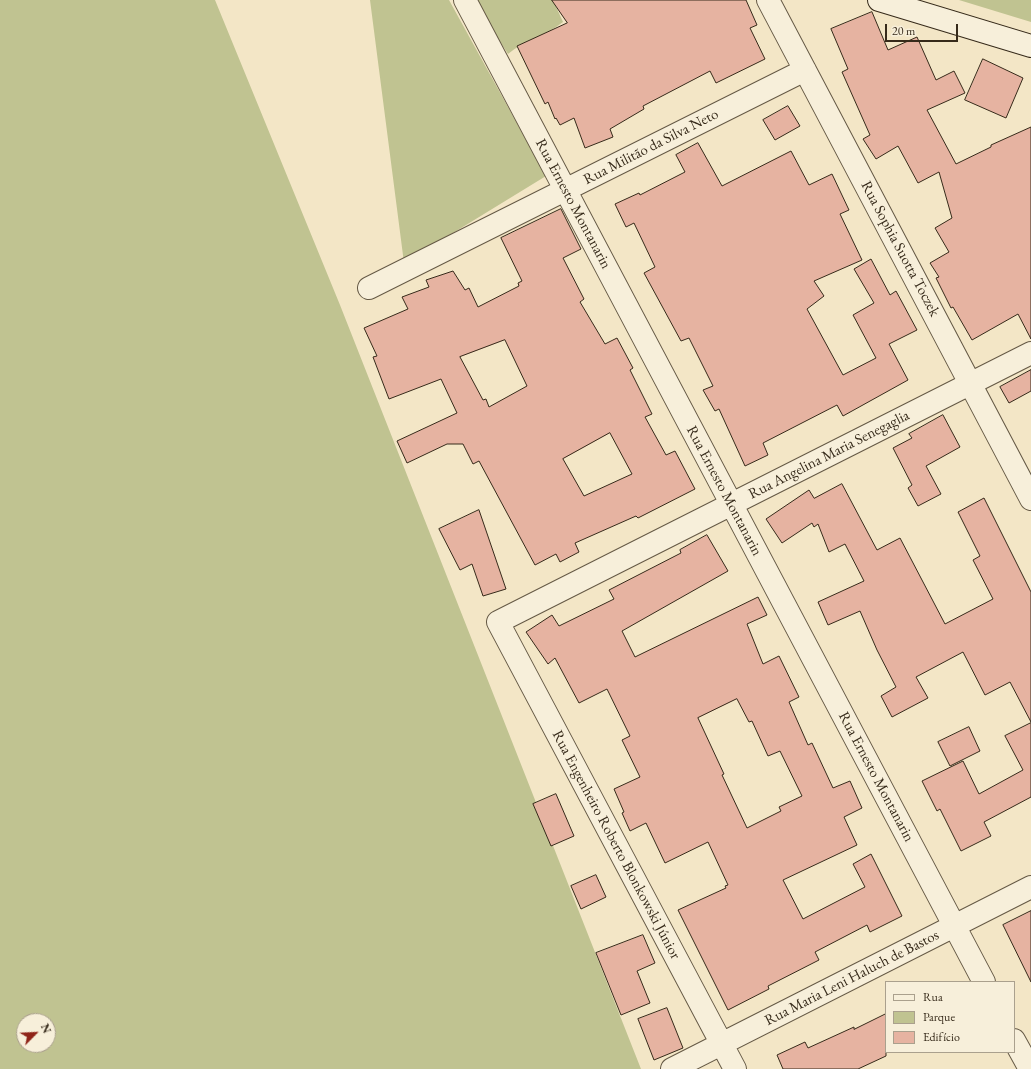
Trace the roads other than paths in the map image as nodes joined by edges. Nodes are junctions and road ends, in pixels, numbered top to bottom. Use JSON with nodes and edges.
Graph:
{"nodes":[{"id":1,"x":465,"y":0,"type":"edge"},
{"id":2,"x":768,"y":0,"type":"edge"},
{"id":3,"x":879,"y":0,"type":"edge"},
{"id":4,"x":1031,"y":46,"type":"edge"},
{"id":5,"x":805,"y":70,"type":"junction"},
{"id":6,"x":565,"y":190,"type":"junction"},
{"id":7,"x":369,"y":288,"type":"dead end"},
{"id":8,"x":1031,"y":353,"type":"edge"},
{"id":9,"x":970,"y":384,"type":"junction"},
{"id":10,"x":1031,"y":499,"type":"edge"},
{"id":11,"x":731,"y":504,"type":"junction"},
{"id":12,"x":498,"y":622,"type":"joint"},
{"id":13,"x":1031,"y":887,"type":"edge"},
{"id":14,"x":954,"y":926,"type":"junction"},
{"id":15,"x":983,"y":981,"type":"edge"},
{"id":16,"x":1015,"y":1042,"type":"edge"},
{"id":17,"x":721,"y":1044,"type":"junction"},
{"id":18,"x":672,"y":1069,"type":"edge"},
{"id":19,"x":734,"y":1069,"type":"edge"},
{"id":20,"x":1030,"y":1069,"type":"edge"}],
"edges":[{"from":1,"to":6,"type":"street","name":"Rua Ernesto Montanarin"},
{"from":2,"to":5,"type":"street","name":"Rua Sophia Suotta Toczek"},
{"from":3,"to":4,"type":"street"},
{"from":5,"to":6,"type":"street","name":"Rua Militão da Silva Neto"},
{"from":5,"to":9,"type":"street","name":"Rua Sophia Suotta Toczek"},
{"from":6,"to":7,"type":"street","name":"Rua Militão da Silva Neto"},
{"from":6,"to":11,"type":"street","name":"Rua Ernesto Montanarin"},
{"from":8,"to":9,"type":"street","name":"Rua Angelina Maria Senegaglia"},
{"from":9,"to":10,"type":"street","name":"Rua Sophia Suotta Toczek"},
{"from":9,"to":11,"type":"street","name":"Rua Angelina Maria Senegaglia"},
{"from":11,"to":12,"type":"street","name":"Rua Angelina Maria Senegaglia"},
{"from":11,"to":14,"type":"street","name":"Rua Ernesto Montanarin"},
{"from":12,"to":17,"type":"street","name":"Rua Engenheiro Roberto Blonkowski Júnior"},
{"from":13,"to":14,"type":"street","name":"Rua Maria Leni Haluch de Bastos"},
{"from":14,"to":15,"type":"street","name":"Rua Ernesto Montanarin"},
{"from":14,"to":17,"type":"street","name":"Rua Maria Leni Haluch de Bastos"},
{"from":16,"to":20,"type":"street"},
{"from":17,"to":18,"type":"street","name":"Rua Maria Leni Haluch de Bastos"},
{"from":17,"to":19,"type":"street","name":"Rua Engenheiro Roberto Blonkowski Júnior"}]}
